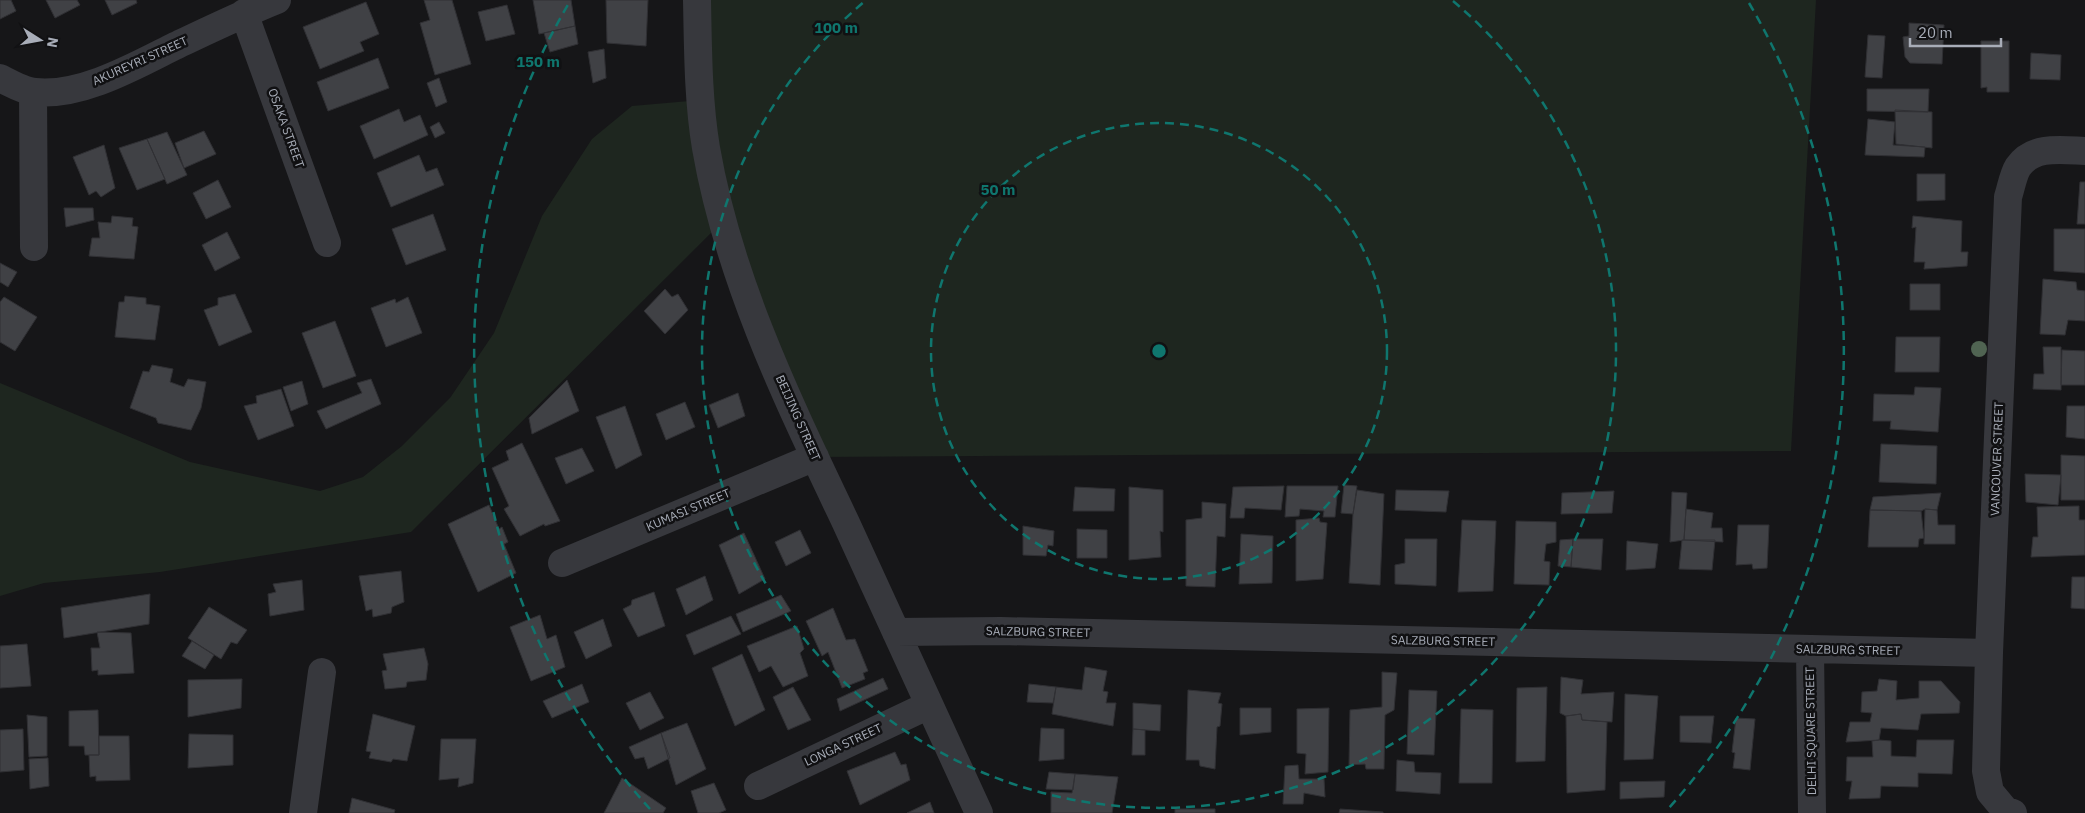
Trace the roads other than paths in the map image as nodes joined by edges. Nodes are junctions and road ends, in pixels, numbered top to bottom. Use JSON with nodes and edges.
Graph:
{"nodes":[{"id":1,"x":276,"y":0,"type":"edge"},
{"id":2,"x":697,"y":0,"type":"edge"},
{"id":3,"x":244,"y":13,"type":"junction"},
{"id":4,"x":0,"y":78,"type":"edge"},
{"id":5,"x":33,"y":92,"type":"junction"},
{"id":6,"x":2085,"y":151,"type":"edge"},
{"id":7,"x":327,"y":243,"type":"dead end"},
{"id":8,"x":34,"y":247,"type":"dead end"},
{"id":9,"x":815,"y":457,"type":"junction"},
{"id":10,"x":562,"y":563,"type":"dead end"},
{"id":11,"x":896,"y":632,"type":"junction"},
{"id":12,"x":1810,"y":649,"type":"junction"},
{"id":13,"x":1989,"y":652,"type":"junction"},
{"id":14,"x":322,"y":672,"type":"dead end"},
{"id":15,"x":929,"y":705,"type":"junction"},
{"id":16,"x":758,"y":786,"type":"dead end"},
{"id":17,"x":303,"y":813,"type":"edge"},
{"id":18,"x":979,"y":813,"type":"edge"},
{"id":19,"x":1812,"y":813,"type":"edge"},
{"id":20,"x":2013,"y":813,"type":"edge"}],
"edges":[{"from":1,"to":3,"type":"street","name":"AKUREYRI STREET"},
{"from":2,"to":9,"type":"street","name":"BEIJING STREET"},
{"from":3,"to":5,"type":"street","name":"AKUREYRI STREET"},
{"from":3,"to":7,"type":"street","name":"OSAKA STREET"},
{"from":4,"to":5,"type":"street","name":"AKUREYRI STREET"},
{"from":5,"to":8,"type":"street"},
{"from":6,"to":13,"type":"street","name":"VANCOUVER STREET"},
{"from":9,"to":10,"type":"street","name":"KUMASI STREET"},
{"from":9,"to":11,"type":"street","name":"BEIJING STREET"},
{"from":11,"to":12,"type":"street","name":"SALZBURG STREET"},
{"from":11,"to":15,"type":"street","name":"BEIJING STREET"},
{"from":12,"to":13,"type":"street","name":"SALZBURG STREET"},
{"from":12,"to":19,"type":"street","name":"DELHI SQUARE STREET"},
{"from":13,"to":20,"type":"street","name":"VANCOUVER STREET"},
{"from":14,"to":17,"type":"street"},
{"from":15,"to":16,"type":"street","name":"LONGA STREET"},
{"from":15,"to":18,"type":"street","name":"BEIJING STREET"}]}
